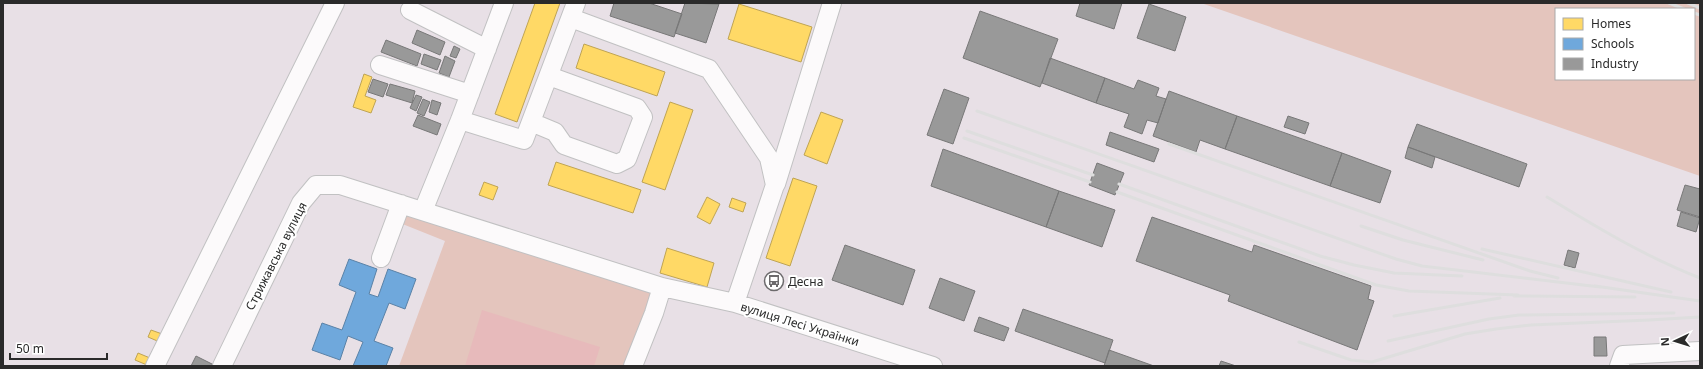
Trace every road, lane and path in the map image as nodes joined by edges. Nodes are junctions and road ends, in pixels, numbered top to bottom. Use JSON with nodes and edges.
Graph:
{"nodes":[{"id":1,"x":335,"y":3,"type":"edge"},
{"id":2,"x":504,"y":3,"type":"edge"},
{"id":3,"x":832,"y":3,"type":"edge"},
{"id":4,"x":410,"y":10,"type":"dead end"},
{"id":5,"x":574,"y":11,"type":"edge"},
{"id":6,"x":487,"y":49,"type":"junction"},
{"id":7,"x":380,"y":65,"type":"dead end"},
{"id":8,"x":549,"y":76,"type":"junction"},
{"id":9,"x":470,"y":94,"type":"junction"},
{"id":10,"x":460,"y":120,"type":"junction"},
{"id":11,"x":531,"y":122,"type":"junction"},
{"id":12,"x":776,"y":185,"type":"junction"},
{"id":13,"x":401,"y":204,"type":"junction"},
{"id":14,"x":423,"y":211,"type":"junction"},
{"id":15,"x":381,"y":258,"type":"dead end"},
{"id":16,"x":662,"y":287,"type":"junction"},
{"id":17,"x":735,"y":304,"type":"junction"},
{"id":18,"x":1700,"y":351,"type":"edge"},
{"id":19,"x":154,"y":366,"type":"edge"},
{"id":20,"x":222,"y":366,"type":"edge"},
{"id":21,"x":633,"y":366,"type":"edge"},
{"id":22,"x":932,"y":366,"type":"edge"},
{"id":23,"x":1619,"y":366,"type":"edge"}],
"edges":[{"from":1,"to":19,"type":"street"},
{"from":2,"to":6,"type":"street"},
{"from":3,"to":12,"type":"street","name":"вулиця Лесі Українки"},
{"from":4,"to":6,"type":"street"},
{"from":5,"to":8,"type":"street"},
{"from":5,"to":12,"type":"street"},
{"from":6,"to":9,"type":"street"},
{"from":7,"to":9,"type":"street"},
{"from":8,"to":11,"type":"street"},
{"from":8,"to":11,"type":"street"},
{"from":9,"to":10,"type":"street"},
{"from":10,"to":11,"type":"street"},
{"from":10,"to":14,"type":"street"},
{"from":12,"to":17,"type":"street","name":"вулиця Лесі Українки"},
{"from":13,"to":14,"type":"street","name":"Стрижавська вулиця"},
{"from":13,"to":15,"type":"street"},
{"from":13,"to":20,"type":"street","name":"Стрижавська вулиця"},
{"from":14,"to":16,"type":"street","name":"Стрижавська вулиця"},
{"from":16,"to":17,"type":"street","name":"Стрижавська вулиця"},
{"from":16,"to":21,"type":"street"},
{"from":17,"to":22,"type":"street","name":"вулиця Лесі Українки"},
{"from":18,"to":23,"type":"street"}]}
